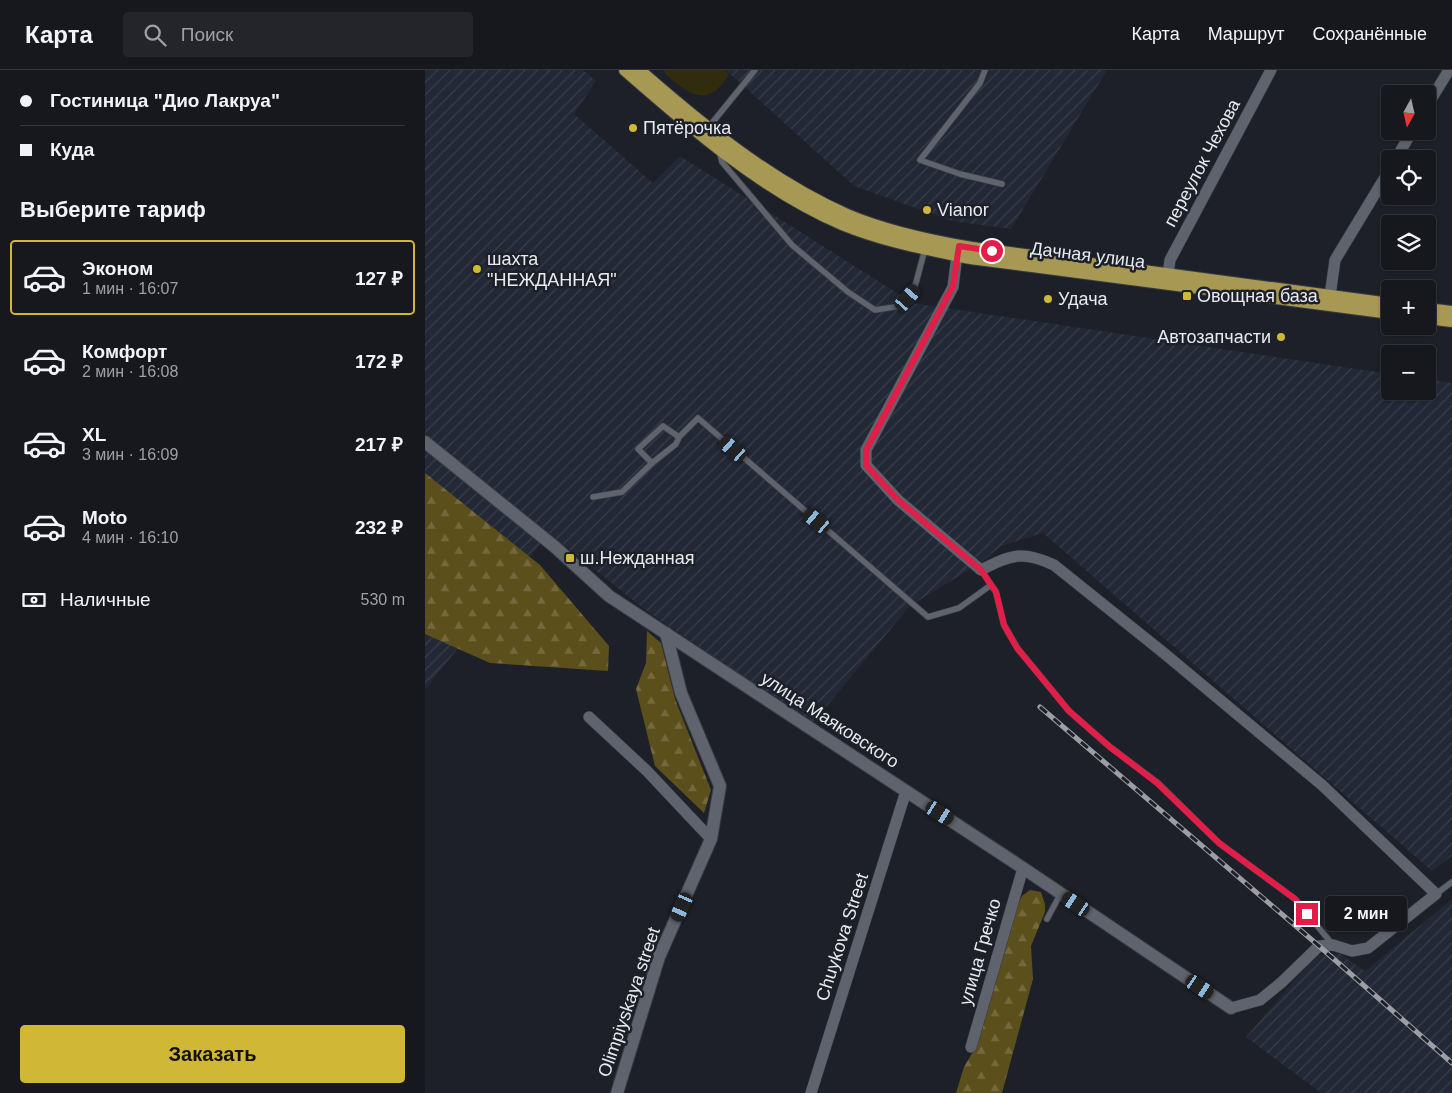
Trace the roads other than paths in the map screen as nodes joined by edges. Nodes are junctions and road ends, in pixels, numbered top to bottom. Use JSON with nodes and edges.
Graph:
{"nodes":[{"id":1,"x":625,"y":70,"type":"edge"},
{"id":2,"x":755,"y":70,"type":"edge"},
{"id":3,"x":985,"y":70,"type":"edge"},
{"id":4,"x":1271,"y":70,"type":"edge"},
{"id":5,"x":1449,"y":70,"type":"edge"},
{"id":6,"x":645,"y":75,"type":"edge"},
{"id":7,"x":1436,"y":91,"type":"edge"},
{"id":8,"x":706,"y":131,"type":"junction"},
{"id":9,"x":719,"y":146,"type":"junction"},
{"id":10,"x":1002,"y":184,"type":"dead end"},
{"id":11,"x":1381,"y":184,"type":"edge"},
{"id":12,"x":925,"y":249,"type":"junction"},
{"id":13,"x":958,"y":250,"type":"junction"},
{"id":14,"x":1168,"y":279,"type":"junction"},
{"id":15,"x":1330,"y":301,"type":"junction"},
{"id":16,"x":1381,"y":304,"type":"edge"},
{"id":17,"x":1436,"y":310,"type":"edge"},
{"id":18,"x":1381,"y":311,"type":"edge"},
{"id":19,"x":1452,"y":312,"type":"edge"},
{"id":20,"x":1436,"y":319,"type":"edge"},
{"id":21,"x":1452,"y":322,"type":"edge"},
{"id":22,"x":679,"y":437,"type":"junction"},
{"id":23,"x":425,"y":442,"type":"edge"},
{"id":24,"x":652,"y":463,"type":"junction"},
{"id":25,"x":593,"y":497,"type":"dead end"},
{"id":26,"x":981,"y":570,"type":"junction"},
{"id":27,"x":991,"y":585,"type":"junction"},
{"id":28,"x":666,"y":634,"type":"junction"},
{"id":29,"x":589,"y":717,"type":"dead end"},
{"id":30,"x":907,"y":791,"type":"junction"},
{"id":31,"x":711,"y":840,"type":"junction"},
{"id":32,"x":1023,"y":868,"type":"junction"},
{"id":33,"x":1452,"y":882,"type":"edge"},
{"id":34,"x":1061,"y":893,"type":"junction"},
{"id":35,"x":1436,"y":894,"type":"junction"},
{"id":36,"x":1047,"y":919,"type":"dead end"},
{"id":37,"x":1333,"y":945,"type":"junction"},
{"id":38,"x":1231,"y":1008,"type":"joint"},
{"id":39,"x":971,"y":1047,"type":"dead end"},
{"id":40,"x":617,"y":1093,"type":"edge"},
{"id":41,"x":811,"y":1093,"type":"edge"}],
"edges":[{"from":1,"to":6,"type":"main road","name":"Дачная улица"},
{"from":2,"to":8,"type":"lane"},
{"from":3,"to":10,"type":"lane"},
{"from":4,"to":14,"type":"street","name":"переулок Чехова"},
{"from":5,"to":7,"type":"street"},
{"from":6,"to":8,"type":"main road","name":"Дачная улица"},
{"from":8,"to":9,"type":"main road","name":"Дачная улица"},
{"from":8,"to":13,"type":"main road","name":"Дачная улица"},
{"from":9,"to":12,"type":"main road","name":"Дачная улица"},
{"from":9,"to":12,"type":"lane"},
{"from":11,"to":15,"type":"street"},
{"from":12,"to":13,"type":"main road","name":"Дачная улица"},
{"from":13,"to":14,"type":"main road","name":"Дачная улица"},
{"from":13,"to":26,"type":"street"},
{"from":14,"to":15,"type":"main road","name":"Дачная улица"},
{"from":15,"to":16,"type":"main road","name":"Дачная улица"},
{"from":15,"to":18,"type":"main road","name":"Дачная улица"},
{"from":17,"to":19,"type":"main road"},
{"from":20,"to":21,"type":"main road"},
{"from":22,"to":24,"type":"lane"},
{"from":22,"to":24,"type":"lane"},
{"from":22,"to":27,"type":"lane"},
{"from":23,"to":28,"type":"street","name":"улица Маяковского"},
{"from":24,"to":25,"type":"lane"},
{"from":26,"to":27,"type":"lane"},
{"from":26,"to":35,"type":"street"},
{"from":27,"to":37,"type":"lane"},
{"from":28,"to":30,"type":"street","name":"улица Маяковского"},
{"from":28,"to":31,"type":"street","name":"Olimpiyskaya street"},
{"from":29,"to":31,"type":"street"},
{"from":30,"to":32,"type":"street","name":"улица Маяковского"},
{"from":30,"to":41,"type":"street","name":"Chuykova Street"},
{"from":31,"to":40,"type":"street","name":"Olimpiyskaya street"},
{"from":32,"to":34,"type":"street","name":"улица Маяковского"},
{"from":32,"to":39,"type":"street","name":"улица Гречко"},
{"from":33,"to":35,"type":"lane"},
{"from":34,"to":36,"type":"lane"},
{"from":34,"to":38,"type":"street","name":"улица Маяковского"},
{"from":35,"to":37,"type":"street"},
{"from":37,"to":38,"type":"street"}]}
